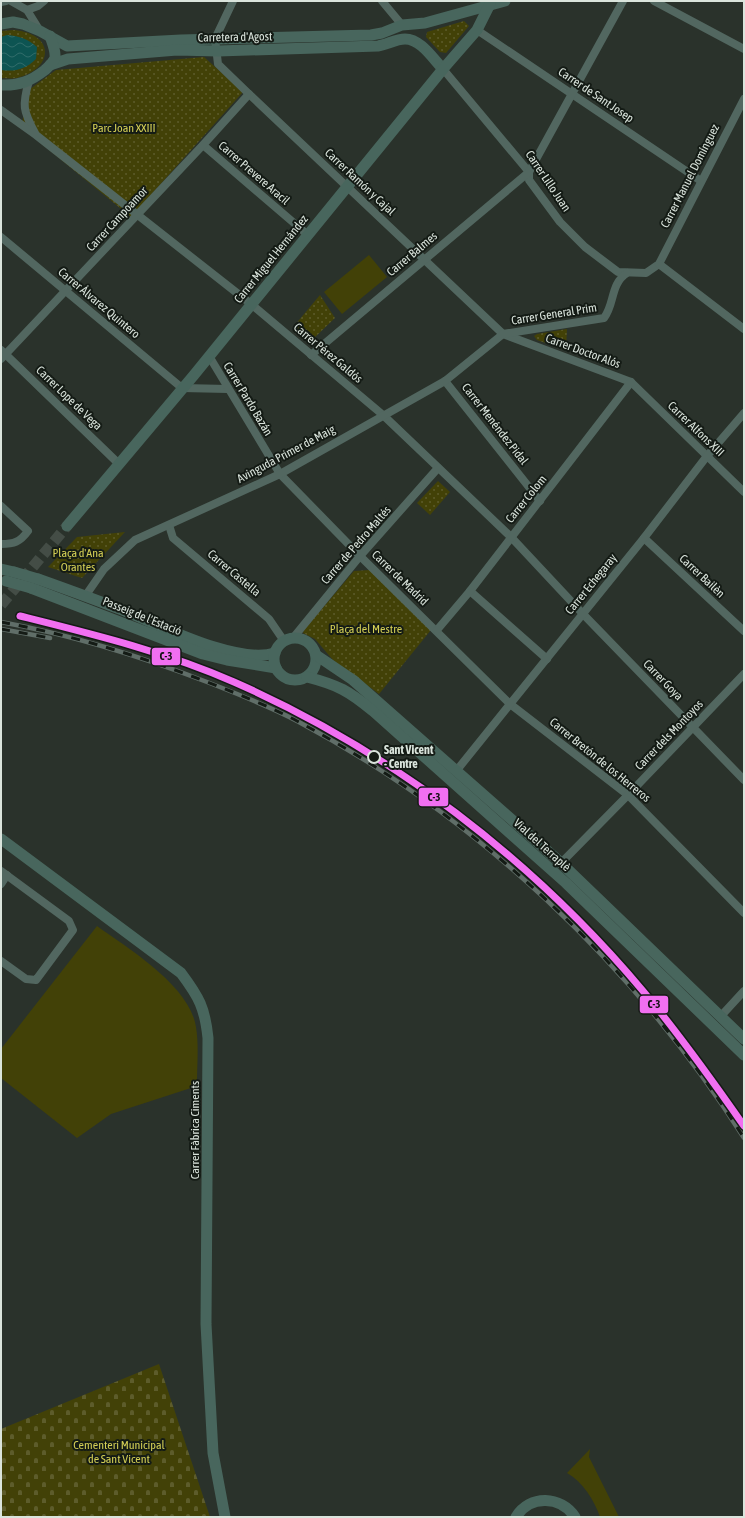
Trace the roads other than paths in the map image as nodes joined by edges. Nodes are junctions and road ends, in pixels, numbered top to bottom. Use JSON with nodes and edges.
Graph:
{"nodes":[{"id":1,"x":6,"y":1,"type":"edge"},
{"id":2,"x":12,"y":1,"type":"edge"},
{"id":3,"x":44,"y":1,"type":"edge"},
{"id":4,"x":233,"y":1,"type":"edge"},
{"id":5,"x":382,"y":1,"type":"edge"},
{"id":6,"x":624,"y":1,"type":"edge"},
{"id":7,"x":654,"y":1,"type":"edge"},
{"id":8,"x":1,"y":2,"type":"edge"},
{"id":9,"x":499,"y":2,"type":"edge"},
{"id":10,"x":26,"y":10,"type":"junction"},
{"id":11,"x":466,"y":12,"type":"junction"},
{"id":12,"x":425,"y":23,"type":"junction"},
{"id":13,"x":1,"y":24,"type":"edge"},
{"id":14,"x":402,"y":25,"type":"junction"},
{"id":15,"x":477,"y":30,"type":"junction"},
{"id":16,"x":45,"y":34,"type":"junction"},
{"id":17,"x":215,"y":39,"type":"junction"},
{"id":18,"x":420,"y":44,"type":"junction"},
{"id":19,"x":744,"y":48,"type":"edge"},
{"id":20,"x":218,"y":51,"type":"junction"},
{"id":21,"x":50,"y":65,"type":"junction"},
{"id":22,"x":443,"y":69,"type":"junction"},
{"id":23,"x":29,"y":82,"type":"junction"},
{"id":24,"x":1,"y":85,"type":"edge"},
{"id":25,"x":572,"y":93,"type":"junction"},
{"id":26,"x":249,"y":94,"type":"junction"},
{"id":27,"x":744,"y":99,"type":"edge"},
{"id":28,"x":1,"y":110,"type":"edge"},
{"id":29,"x":737,"y":111,"type":"junction"},
{"id":30,"x":744,"y":117,"type":"edge"},
{"id":31,"x":36,"y":135,"type":"junction"},
{"id":32,"x":203,"y":145,"type":"junction"},
{"id":33,"x":529,"y":172,"type":"junction"},
{"id":34,"x":701,"y":181,"type":"junction"},
{"id":35,"x":347,"y":187,"type":"junction"},
{"id":36,"x":136,"y":214,"type":"junction"},
{"id":37,"x":308,"y":235,"type":"junction"},
{"id":38,"x":1,"y":237,"type":"edge"},
{"id":39,"x":424,"y":259,"type":"junction"},
{"id":40,"x":659,"y":264,"type":"junction"},
{"id":41,"x":626,"y":273,"type":"junction"},
{"id":42,"x":65,"y":291,"type":"junction"},
{"id":43,"x":251,"y":304,"type":"junction"},
{"id":44,"x":744,"y":329,"type":"edge"},
{"id":45,"x":503,"y":334,"type":"junction"},
{"id":46,"x":2,"y":354,"type":"edge"},
{"id":47,"x":311,"y":355,"type":"junction"},
{"id":48,"x":209,"y":356,"type":"junction"},
{"id":49,"x":445,"y":381,"type":"junction"},
{"id":50,"x":631,"y":382,"type":"junction"},
{"id":51,"x":182,"y":388,"type":"junction"},
{"id":52,"x":228,"y":389,"type":"junction"},
{"id":53,"x":744,"y":413,"type":"edge"},
{"id":54,"x":383,"y":415,"type":"junction"},
{"id":55,"x":707,"y":456,"type":"junction"},
{"id":56,"x":120,"y":464,"type":"junction"},
{"id":57,"x":438,"y":468,"type":"junction"},
{"id":58,"x":280,"y":474,"type":"junction"},
{"id":59,"x":744,"y":492,"type":"edge"},
{"id":60,"x":540,"y":501,"type":"junction"},
{"id":61,"x":1,"y":506,"type":"edge"},
{"id":62,"x":169,"y":525,"type":"junction"},
{"id":63,"x":67,"y":526,"type":"tunnel mouth"},
{"id":64,"x":511,"y":537,"type":"junction"},
{"id":65,"x":644,"y":538,"type":"junction"},
{"id":66,"x":1,"y":544,"type":"edge"},
{"id":67,"x":360,"y":556,"type":"junction"},
{"id":68,"x":1,"y":569,"type":"edge"},
{"id":69,"x":4,"y":580,"type":"edge"},
{"id":70,"x":470,"y":591,"type":"junction"},
{"id":71,"x":86,"y":595,"type":"junction"},
{"id":72,"x":583,"y":614,"type":"junction"},
{"id":73,"x":437,"y":630,"type":"junction"},
{"id":74,"x":744,"y":632,"type":"edge"},
{"id":75,"x":288,"y":640,"type":"junction"},
{"id":76,"x":275,"y":653,"type":"junction"},
{"id":77,"x":316,"y":655,"type":"junction"},
{"id":78,"x":546,"y":659,"type":"junction"},
{"id":79,"x":276,"y":668,"type":"junction"},
{"id":80,"x":744,"y":674,"type":"edge"},
{"id":81,"x":307,"y":677,"type":"junction"},
{"id":82,"x":510,"y":704,"type":"junction"},
{"id":83,"x":693,"y":728,"type":"junction"},
{"id":84,"x":457,"y":770,"type":"junction"},
{"id":85,"x":744,"y":780,"type":"edge"},
{"id":86,"x":628,"y":796,"type":"junction"},
{"id":87,"x":1,"y":839,"type":"edge"},
{"id":88,"x":561,"y":863,"type":"junction"},
{"id":89,"x":4,"y":873,"type":"edge"},
{"id":90,"x":1,"y":884,"type":"edge"},
{"id":91,"x":744,"y":913,"type":"edge"},
{"id":92,"x":1,"y":960,"type":"edge"},
{"id":93,"x":744,"y":991,"type":"edge"},
{"id":94,"x":721,"y":1016,"type":"junction"},
{"id":95,"x":744,"y":1040,"type":"edge"},
{"id":96,"x":744,"y":1055,"type":"edge"},
{"id":97,"x":516,"y":1516,"type":"edge"},
{"id":98,"x":225,"y":1517,"type":"edge"},
{"id":99,"x":575,"y":1517,"type":"edge"}],
"edges":[{"from":1,"to":8,"type":"street"},
{"from":2,"to":10,"type":"street"},
{"from":3,"to":10,"type":"street"},
{"from":4,"to":17,"type":"street"},
{"from":5,"to":14,"type":"street"},
{"from":6,"to":25,"type":"street"},
{"from":7,"to":19,"type":"street"},
{"from":9,"to":11,"type":"main road","name":"Carretera d'Agost"},
{"from":9,"to":15,"type":"main road","name":"Carrer Miguel Hernández"},
{"from":10,"to":16,"type":"street"},
{"from":11,"to":12,"type":"main road","name":"Carretera d'Agost"},
{"from":11,"to":15,"type":"main road"},
{"from":12,"to":14,"type":"main road","name":"Carretera d'Agost"},
{"from":12,"to":18,"type":"main road"},
{"from":13,"to":16,"type":"main road","name":"Carretera d'Agost"},
{"from":14,"to":17,"type":"main road","name":"Carretera d'Agost"},
{"from":15,"to":22,"type":"main road","name":"Carrer Miguel Hernández"},
{"from":15,"to":25,"type":"street","name":"Carrer de Sant Josep"},
{"from":16,"to":17,"type":"main road","name":"Carretera d'Agost"},
{"from":16,"to":21,"type":"main road"},
{"from":17,"to":20,"type":"street","name":"Carrer Ramón y Cajal"},
{"from":18,"to":20,"type":"main road","name":"Carretera d'Agost"},
{"from":18,"to":22,"type":"main road","name":"Carrer Lillo Juan"},
{"from":20,"to":21,"type":"main road","name":"Carretera d'Agost"},
{"from":20,"to":26,"type":"street","name":"Carrer Ramón y Cajal"},
{"from":21,"to":23,"type":"main road"},
{"from":22,"to":33,"type":"street","name":"Carrer Lillo Juan"},
{"from":22,"to":35,"type":"main road","name":"Carrer Miguel Hernández"},
{"from":23,"to":24,"type":"main road"},
{"from":23,"to":31,"type":"street","name":"Carrer Pérez Galdós"},
{"from":25,"to":33,"type":"street"},
{"from":25,"to":34,"type":"street","name":"Carrer de Sant Josep"},
{"from":26,"to":32,"type":"street","name":"Carrer Campoamor"},
{"from":26,"to":35,"type":"street","name":"Carrer Ramón y Cajal"},
{"from":27,"to":29,"type":"street","name":"Carrer Manuel Domínguez"},
{"from":28,"to":31,"type":"street","name":"Carrer Pérez Galdós"},
{"from":29,"to":30,"type":"street"},
{"from":29,"to":34,"type":"street","name":"Carrer Manuel Domínguez"},
{"from":31,"to":36,"type":"street","name":"Carrer Pérez Galdós"},
{"from":32,"to":36,"type":"street","name":"Carrer Campoamor"},
{"from":32,"to":37,"type":"street","name":"Carrer Prevere Aracil"},
{"from":33,"to":39,"type":"street","name":"Carrer Balmes"},
{"from":33,"to":41,"type":"street","name":"Carrer Lillo Juan"},
{"from":34,"to":40,"type":"street","name":"Carrer Manuel Domínguez"},
{"from":35,"to":37,"type":"main road","name":"Carrer Miguel Hernández"},
{"from":35,"to":39,"type":"street","name":"Carrer Ramón y Cajal"},
{"from":36,"to":42,"type":"street","name":"Carrer Campoamor"},
{"from":36,"to":43,"type":"street","name":"Carrer Pérez Galdós"},
{"from":37,"to":43,"type":"main road","name":"Carrer Miguel Hernández"},
{"from":38,"to":42,"type":"street","name":"Carrer Álvarez Quintero"},
{"from":39,"to":45,"type":"street","name":"Carrer Ramón y Cajal"},
{"from":39,"to":47,"type":"street","name":"Carrer Balmes"},
{"from":40,"to":41,"type":"street","name":"Carrer Lillo Juan"},
{"from":40,"to":44,"type":"street"},
{"from":41,"to":45,"type":"street","name":"Carrer General Prim"},
{"from":42,"to":46,"type":"street","name":"Carrer Campoamor"},
{"from":42,"to":51,"type":"street","name":"Carrer Álvarez Quintero"},
{"from":43,"to":47,"type":"street","name":"Carrer Pérez Galdós"},
{"from":43,"to":48,"type":"main road","name":"Carrer Miguel Hernández"},
{"from":45,"to":49,"type":"street","name":"Avinguda Primer de Maig"},
{"from":45,"to":50,"type":"street","name":"Carrer Doctor Alós"},
{"from":46,"to":56,"type":"street","name":"Carrer Lope de Vega"},
{"from":47,"to":54,"type":"street","name":"Carrer Pérez Galdós"},
{"from":48,"to":51,"type":"main road","name":"Carrer Miguel Hernández"},
{"from":48,"to":52,"type":"street","name":"Carrer Pardo Bazán"},
{"from":49,"to":54,"type":"street","name":"Avinguda Primer de Maig"},
{"from":49,"to":60,"type":"street","name":"Carrer Menéndez Pidal"},
{"from":50,"to":55,"type":"street","name":"Carrer Alfons XIII"},
{"from":50,"to":60,"type":"street","name":"Carrer Colom"},
{"from":51,"to":52,"type":"street"},
{"from":51,"to":56,"type":"main road","name":"Carrer Miguel Hernández"},
{"from":52,"to":58,"type":"street","name":"Carrer Pardo Bazán"},
{"from":53,"to":55,"type":"street","name":"Carrer Echegaray"},
{"from":54,"to":57,"type":"street","name":"Carrer Pérez Galdós"},
{"from":54,"to":58,"type":"street","name":"Avinguda Primer de Maig"},
{"from":55,"to":59,"type":"street","name":"Carrer Alfons XIII"},
{"from":55,"to":65,"type":"street","name":"Carrer Echegaray"},
{"from":56,"to":63,"type":"main road","name":"Carrer Miguel Hernández"},
{"from":57,"to":64,"type":"street","name":"Carrer Pérez Galdós"},
{"from":57,"to":67,"type":"street","name":"Carrer de Pedro Maltés"},
{"from":58,"to":62,"type":"street","name":"Avinguda Primer de Maig"},
{"from":58,"to":67,"type":"street","name":"Carrer de Madrid"},
{"from":60,"to":64,"type":"street","name":"Carrer Colom"},
{"from":61,"to":66,"type":"street"},
{"from":62,"to":71,"type":"street","name":"Avinguda Primer de Maig"},
{"from":62,"to":75,"type":"street","name":"Carrer Castella"},
{"from":64,"to":70,"type":"street","name":"Carrer Colom"},
{"from":64,"to":72,"type":"street","name":"Carrer Pérez Galdós"},
{"from":65,"to":72,"type":"street","name":"Carrer Echegaray"},
{"from":65,"to":74,"type":"street","name":"Carrer Bailèn"},
{"from":67,"to":73,"type":"street","name":"Carrer de Madrid"},
{"from":67,"to":75,"type":"street","name":"Carrer de Pedro Maltés"},
{"from":68,"to":71,"type":"main road","name":"Passeig de l'Estació","bridge":true},
{"from":69,"to":79,"type":"main road","name":"Passeig de l'Estació","bridge":true},
{"from":70,"to":73,"type":"street","name":"Carrer Colom"},
{"from":70,"to":78,"type":"street"},
{"from":71,"to":76,"type":"main road","name":"Passeig de l'Estació"},
{"from":72,"to":78,"type":"street","name":"Carrer Echegaray"},
{"from":72,"to":83,"type":"street","name":"Carrer Goya"},
{"from":73,"to":82,"type":"street","name":"Carrer Bretón de los Herreros"},
{"from":75,"to":76,"type":"main road"},
{"from":75,"to":77,"type":"main road"},
{"from":76,"to":79,"type":"main road"},
{"from":77,"to":81,"type":"main road"},
{"from":77,"to":84,"type":"main road","name":"Vial del Terraplè"},
{"from":78,"to":82,"type":"street","name":"Carrer Echegaray"},
{"from":79,"to":81,"type":"main road"},
{"from":80,"to":83,"type":"street","name":"Carrer dels Montoyos"},
{"from":81,"to":96,"type":"main road","name":"Vial del Terraplè"},
{"from":82,"to":84,"type":"street","name":"Carrer Echegaray"},
{"from":82,"to":86,"type":"street","name":"Carrer Bretón de los Herreros"},
{"from":83,"to":85,"type":"street","name":"Carrer Goya"},
{"from":83,"to":86,"type":"street","name":"Carrer dels Montoyos"},
{"from":84,"to":88,"type":"main road","name":"Vial del Terraplè"},
{"from":86,"to":88,"type":"street","name":"Carrer dels Montoyos"},
{"from":86,"to":91,"type":"street","name":"Carrer Bretón de los Herreros"},
{"from":87,"to":98,"type":"main road","name":"Carrer Fàbrica Ciments"},
{"from":88,"to":94,"type":"main road","name":"Vial del Terraplè"},
{"from":89,"to":90,"type":"street"},
{"from":89,"to":92,"type":"street"},
{"from":93,"to":94,"type":"street"},
{"from":94,"to":95,"type":"main road","name":"Vial del Terraplè"},
{"from":97,"to":99,"type":"main road"}]}
